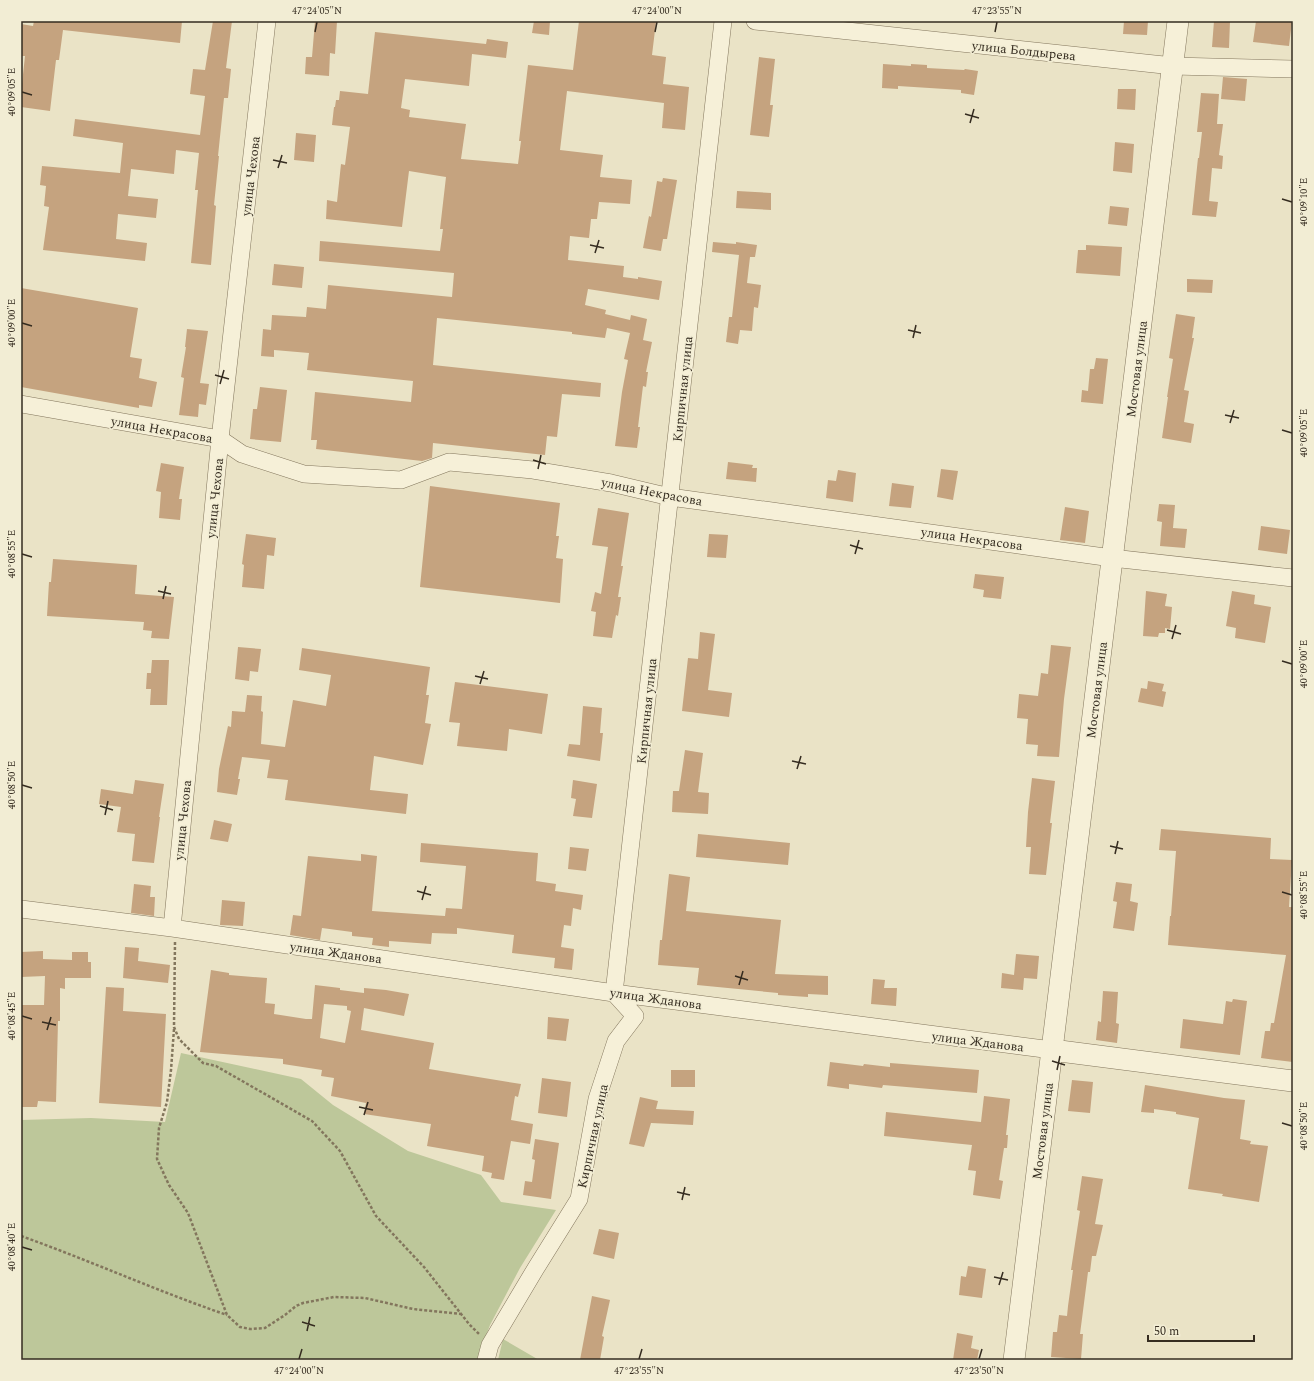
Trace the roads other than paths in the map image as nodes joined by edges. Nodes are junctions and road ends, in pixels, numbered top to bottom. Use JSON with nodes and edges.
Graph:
{"nodes":[{"id":1,"x":267,"y":21,"type":"edge"},
{"id":2,"x":723,"y":21,"type":"edge"},
{"id":3,"x":755,"y":21,"type":"edge"},
{"id":4,"x":1178,"y":21,"type":"edge"},
{"id":5,"x":1173,"y":66,"type":"junction"},
{"id":6,"x":1293,"y":69,"type":"edge"},
{"id":7,"x":21,"y":404,"type":"edge"},
{"id":8,"x":220,"y":438,"type":"junction"},
{"id":9,"x":670,"y":497,"type":"junction"},
{"id":10,"x":1112,"y":558,"type":"junction"},
{"id":11,"x":1293,"y":578,"type":"edge"},
{"id":12,"x":21,"y":908,"type":"edge"},
{"id":13,"x":173,"y":928,"type":"junction"},
{"id":14,"x":614,"y":993,"type":"junction"},
{"id":15,"x":1052,"y":1050,"type":"junction"},
{"id":16,"x":1293,"y":1081,"type":"edge"},
{"id":17,"x":488,"y":1352,"type":"edge"},
{"id":18,"x":1014,"y":1360,"type":"edge"}],
"edges":[{"from":1,"to":8,"type":"street","name":"улица Чехова"},
{"from":2,"to":9,"type":"street","name":"Кирпичная улица"},
{"from":3,"to":5,"type":"street","name":"улица Болдырева"},
{"from":4,"to":5,"type":"street","name":"Мостовая улица"},
{"from":5,"to":6,"type":"street","name":"улица Болдырева"},
{"from":5,"to":10,"type":"street","name":"Мостовая улица"},
{"from":7,"to":8,"type":"street","name":"улица Некрасова"},
{"from":8,"to":9,"type":"street","name":"улица Некрасова"},
{"from":8,"to":13,"type":"street","name":"улица Чехова"},
{"from":9,"to":10,"type":"street","name":"улица Некрасова"},
{"from":9,"to":14,"type":"street","name":"Кирпичная улица"},
{"from":10,"to":11,"type":"street","name":"улица Некрасова"},
{"from":10,"to":15,"type":"street","name":"Мостовая улица"},
{"from":12,"to":13,"type":"street","name":"улица Жданова"},
{"from":13,"to":14,"type":"street","name":"улица Жданова"},
{"from":14,"to":15,"type":"street","name":"улица Жданова"},
{"from":14,"to":17,"type":"street","name":"Кирпичная улица"},
{"from":15,"to":16,"type":"street","name":"улица Жданова"},
{"from":15,"to":18,"type":"street","name":"Мостовая улица"}]}
